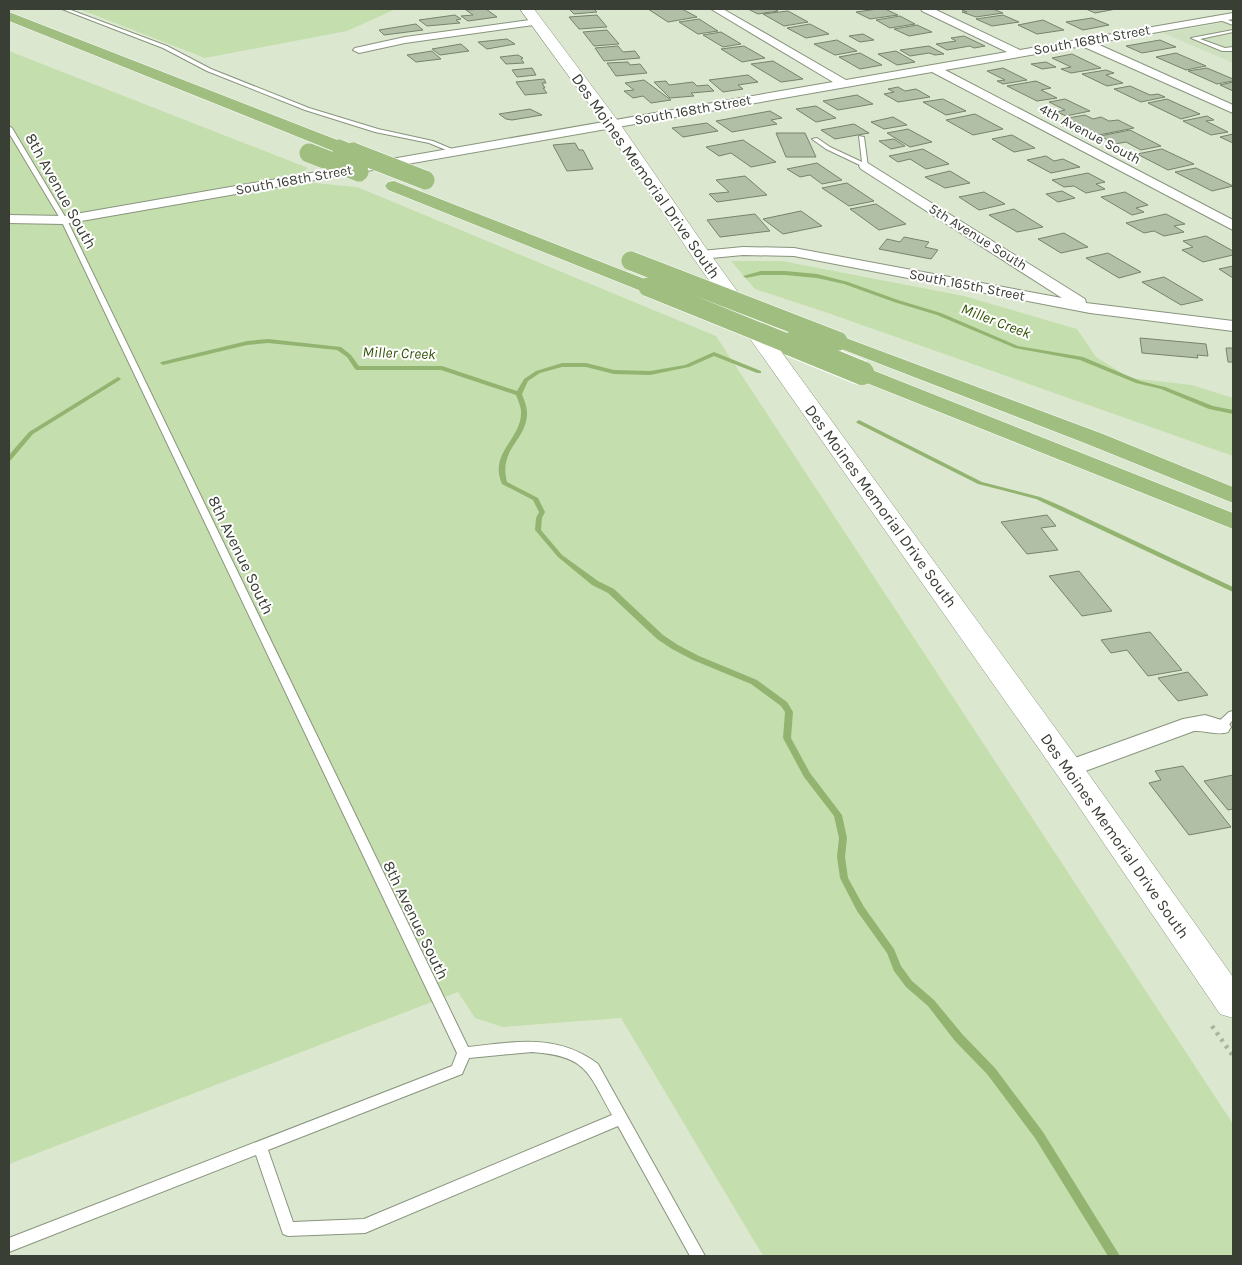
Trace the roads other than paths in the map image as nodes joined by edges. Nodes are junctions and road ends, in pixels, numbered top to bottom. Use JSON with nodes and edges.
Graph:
{"nodes":[{"id":1,"x":64,"y":9,"type":"edge"},
{"id":2,"x":716,"y":9,"type":"edge"},
{"id":3,"x":926,"y":9,"type":"edge"},
{"id":4,"x":532,"y":15,"type":"edge"},
{"id":5,"x":9,"y":16,"type":"edge"},
{"id":6,"x":1233,"y":16,"type":"edge"},
{"id":7,"x":1219,"y":18,"type":"junction"},
{"id":8,"x":1233,"y":24,"type":"edge"},
{"id":9,"x":1233,"y":31,"type":"edge"},
{"id":10,"x":9,"y":32,"type":"edge"},
{"id":11,"x":1083,"y":42,"type":"junction"},
{"id":12,"x":1233,"y":49,"type":"edge"},
{"id":13,"x":359,"y":50,"type":"dead end"},
{"id":14,"x":1018,"y":53,"type":"junction"},
{"id":15,"x":933,"y":68,"type":"junction"},
{"id":16,"x":133,"y":82,"type":"dead end"},
{"id":17,"x":845,"y":84,"type":"junction"},
{"id":18,"x":1233,"y":109,"type":"edge"},
{"id":19,"x":612,"y":124,"type":"junction"},
{"id":20,"x":9,"y":128,"type":"edge"},
{"id":21,"x":861,"y":137,"type":"dead end"},
{"id":22,"x":815,"y":139,"type":"dead end"},
{"id":23,"x":291,"y":145,"type":"dead end"},
{"id":24,"x":456,"y":152,"type":"junction"},
{"id":25,"x":866,"y":166,"type":"junction"},
{"id":26,"x":9,"y":219,"type":"edge"},
{"id":27,"x":64,"y":220,"type":"junction"},
{"id":28,"x":532,"y":222,"type":"dead end"},
{"id":29,"x":1233,"y":226,"type":"edge"},
{"id":30,"x":701,"y":255,"type":"junction"},
{"id":31,"x":622,"y":257,"type":"dead end"},
{"id":32,"x":1090,"y":308,"type":"junction"},
{"id":33,"x":1233,"y":326,"type":"edge"},
{"id":34,"x":1095,"y":439,"type":"junction"},
{"id":35,"x":1233,"y":484,"type":"edge"},
{"id":36,"x":1233,"y":496,"type":"edge"},
{"id":37,"x":1233,"y":522,"type":"edge"},
{"id":38,"x":1227,"y":721,"type":"edge"},
{"id":39,"x":1069,"y":769,"type":"junction"},
{"id":40,"x":1233,"y":1004,"type":"edge"},
{"id":41,"x":464,"y":1053,"type":"junction"},
{"id":42,"x":621,"y":1118,"type":"junction"},
{"id":43,"x":260,"y":1147,"type":"junction"},
{"id":44,"x":9,"y":1244,"type":"edge"},
{"id":45,"x":698,"y":1256,"type":"edge"}],
"edges":[{"from":1,"to":24,"type":"lane"},
{"from":2,"to":17,"type":"street"},
{"from":3,"to":14,"type":"street"},
{"from":4,"to":13,"type":"street"},
{"from":4,"to":19,"type":"main road","name":"Des Moines Memorial Drive South"},
{"from":5,"to":28,"type":"highway","bridge":true},
{"from":6,"to":7,"type":"street","name":"South 168th Street"},
{"from":7,"to":8,"type":"lane"},
{"from":7,"to":11,"type":"street","name":"South 168th Street"},
{"from":9,"to":12,"type":"lane"},
{"from":10,"to":16,"type":"highway"},
{"from":11,"to":14,"type":"street","name":"South 168th Street"},
{"from":11,"to":18,"type":"street"},
{"from":14,"to":15,"type":"street","name":"South 168th Street"},
{"from":15,"to":17,"type":"street","name":"South 168th Street"},
{"from":15,"to":29,"type":"street","name":"4th Avenue South"},
{"from":17,"to":19,"type":"street","name":"South 168th Street"},
{"from":19,"to":24,"type":"street","name":"South 168th Street"},
{"from":19,"to":30,"type":"main road","name":"Des Moines Memorial Drive South"},
{"from":20,"to":27,"type":"lane","name":"8th Avenue South"},
{"from":21,"to":25,"type":"lane"},
{"from":22,"to":25,"type":"lane"},
{"from":23,"to":37,"type":"highway","bridge":true},
{"from":24,"to":27,"type":"street","name":"South 168th Street"},
{"from":25,"to":32,"type":"street","name":"5th Avenue South"},
{"from":26,"to":27,"type":"street","name":"South 168th Street"},
{"from":27,"to":41,"type":"lane","name":"8th Avenue South"},
{"from":30,"to":32,"type":"street","name":"South 165th Street"},
{"from":30,"to":39,"type":"main road","name":"Des Moines Memorial Drive South"},
{"from":31,"to":34,"type":"highway","bridge":true},
{"from":32,"to":33,"type":"street","name":"South 165th Street"},
{"from":34,"to":35,"type":"highway"},
{"from":34,"to":36,"type":"highway"},
{"from":38,"to":39,"type":"street"},
{"from":39,"to":40,"type":"main road","name":"Des Moines Memorial Drive South"},
{"from":41,"to":42,"type":"lane"},
{"from":41,"to":43,"type":"lane"},
{"from":42,"to":43,"type":"lane"},
{"from":42,"to":45,"type":"lane"},
{"from":43,"to":44,"type":"lane"}]}
